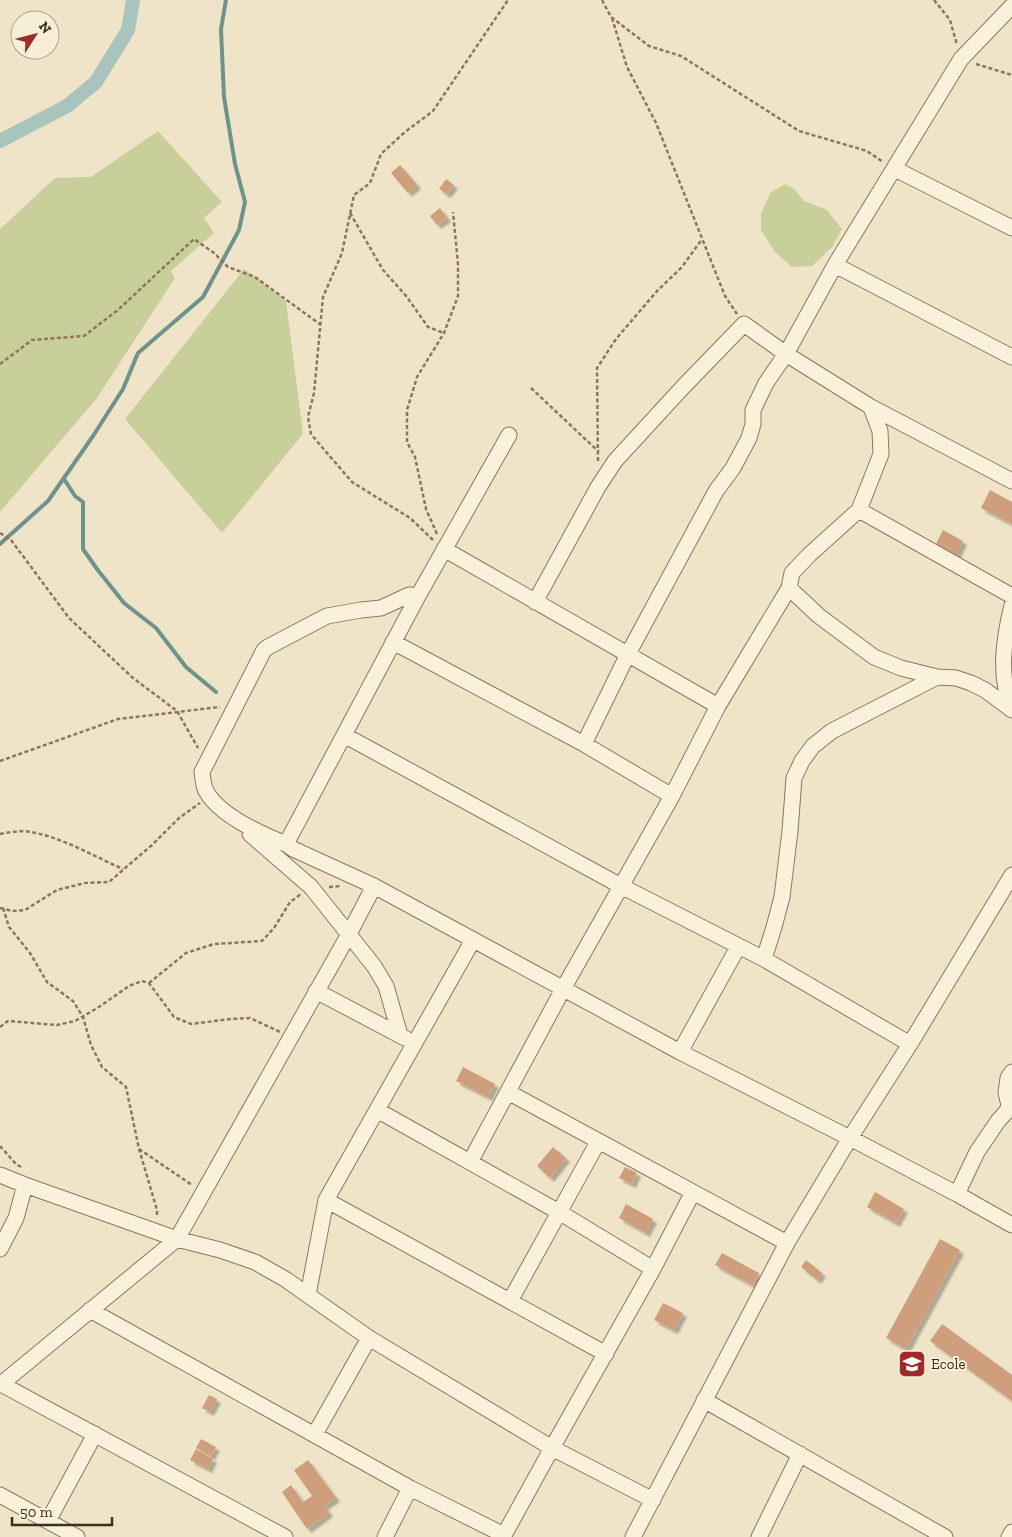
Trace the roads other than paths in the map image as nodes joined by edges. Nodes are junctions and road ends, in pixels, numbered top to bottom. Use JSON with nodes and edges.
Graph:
{"nodes":[{"id":1,"x":1012,"y":6,"type":"edge"},
{"id":2,"x":895,"y":169,"type":"junction"},
{"id":3,"x":1012,"y":228,"type":"edge"},
{"id":4,"x":835,"y":265,"type":"junction"},
{"id":5,"x":786,"y":354,"type":"junction"},
{"id":6,"x":1012,"y":357,"type":"edge"},
{"id":7,"x":871,"y":407,"type":"junction"},
{"id":8,"x":509,"y":435,"type":"dead end"},
{"id":9,"x":1012,"y":482,"type":"edge"},
{"id":10,"x":859,"y":510,"type":"junction"},
{"id":11,"x":444,"y":550,"type":"junction"},
{"id":12,"x":789,"y":588,"type":"junction"},
{"id":13,"x":418,"y":596,"type":"junction"},
{"id":14,"x":1012,"y":596,"type":"edge"},
{"id":15,"x":535,"y":602,"type":"junction"},
{"id":16,"x":1012,"y":605,"type":"edge"},
{"id":17,"x":393,"y":642,"type":"junction"},
{"id":18,"x":628,"y":654,"type":"junction"},
{"id":19,"x":937,"y":677,"type":"junction"},
{"id":20,"x":718,"y":706,"type":"junction"},
{"id":21,"x":1012,"y":710,"type":"edge"},
{"id":22,"x":344,"y":735,"type":"junction"},
{"id":23,"x":584,"y":744,"type":"junction"},
{"id":24,"x":672,"y":796,"type":"junction"},
{"id":25,"x":215,"y":801,"type":"junction"},
{"id":26,"x":286,"y":844,"type":"junction"},
{"id":27,"x":1012,"y":876,"type":"edge"},
{"id":28,"x":374,"y":886,"type":"junction"},
{"id":29,"x":621,"y":886,"type":"junction"},
{"id":30,"x":348,"y":934,"type":"junction"},
{"id":31,"x":473,"y":940,"type":"junction"},
{"id":32,"x":738,"y":947,"type":"junction"},
{"id":33,"x":764,"y":959,"type":"junction"},
{"id":34,"x":563,"y":989,"type":"junction"},
{"id":35,"x":316,"y":991,"type":"junction"},
{"id":36,"x":400,"y":1035,"type":"junction"},
{"id":37,"x":416,"y":1043,"type":"junction"},
{"id":38,"x":910,"y":1044,"type":"junction"},
{"id":39,"x":680,"y":1052,"type":"junction"},
{"id":40,"x":1012,"y":1072,"type":"edge"},
{"id":41,"x":508,"y":1092,"type":"junction"},
{"id":42,"x":377,"y":1110,"type":"junction"},
{"id":43,"x":850,"y":1138,"type":"junction"},
{"id":44,"x":598,"y":1142,"type":"junction"},
{"id":45,"x":470,"y":1162,"type":"junction"},
{"id":46,"x":0,"y":1175,"type":"edge"},
{"id":47,"x":25,"y":1185,"type":"junction"},
{"id":48,"x":693,"y":1192,"type":"junction"},
{"id":49,"x":957,"y":1194,"type":"junction"},
{"id":50,"x":326,"y":1200,"type":"junction"},
{"id":51,"x":559,"y":1212,"type":"junction"},
{"id":52,"x":1012,"y":1225,"type":"edge"},
{"id":53,"x":177,"y":1239,"type":"junction"},
{"id":54,"x":786,"y":1243,"type":"junction"},
{"id":55,"x":0,"y":1249,"type":"edge"},
{"id":56,"x":653,"y":1269,"type":"junction"},
{"id":57,"x":308,"y":1295,"type":"junction"},
{"id":58,"x":510,"y":1301,"type":"junction"},
{"id":59,"x":90,"y":1310,"type":"junction"},
{"id":60,"x":369,"y":1338,"type":"junction"},
{"id":61,"x":606,"y":1354,"type":"junction"},
{"id":62,"x":1,"y":1384,"type":"edge"},
{"id":63,"x":704,"y":1400,"type":"junction"},
{"id":64,"x":95,"y":1434,"type":"junction"},
{"id":65,"x":316,"y":1434,"type":"junction"},
{"id":66,"x":552,"y":1448,"type":"junction"},
{"id":67,"x":800,"y":1454,"type":"junction"},
{"id":68,"x":410,"y":1488,"type":"junction"},
{"id":69,"x":0,"y":1495,"type":"edge"},
{"id":70,"x":653,"y":1500,"type":"junction"},
{"id":71,"x":48,"y":1521,"type":"junction"},
{"id":72,"x":1012,"y":1532,"type":"edge"},
{"id":73,"x":268,"y":1533,"type":"edge"},
{"id":74,"x":503,"y":1536,"type":"edge"},
{"id":75,"x":77,"y":1537,"type":"edge"},
{"id":76,"x":285,"y":1537,"type":"edge"},
{"id":77,"x":385,"y":1537,"type":"edge"},
{"id":78,"x":633,"y":1537,"type":"edge"},
{"id":79,"x":759,"y":1537,"type":"edge"},
{"id":80,"x":945,"y":1537,"type":"edge"},
{"id":81,"x":1009,"y":1537,"type":"edge"}],
"edges":[{"from":1,"to":2,"type":"street"},
{"from":2,"to":3,"type":"street"},
{"from":2,"to":4,"type":"street"},
{"from":4,"to":5,"type":"street"},
{"from":4,"to":6,"type":"street"},
{"from":5,"to":7,"type":"street"},
{"from":5,"to":15,"type":"street"},
{"from":5,"to":18,"type":"street"},
{"from":7,"to":9,"type":"street"},
{"from":7,"to":10,"type":"street"},
{"from":8,"to":11,"type":"street"},
{"from":10,"to":12,"type":"street"},
{"from":10,"to":14,"type":"street"},
{"from":11,"to":13,"type":"street"},
{"from":11,"to":15,"type":"street"},
{"from":12,"to":19,"type":"street"},
{"from":12,"to":20,"type":"street"},
{"from":13,"to":17,"type":"street"},
{"from":13,"to":25,"type":"street"},
{"from":15,"to":18,"type":"street"},
{"from":16,"to":21,"type":"street"},
{"from":17,"to":22,"type":"street"},
{"from":17,"to":23,"type":"street"},
{"from":18,"to":20,"type":"street"},
{"from":18,"to":23,"type":"street"},
{"from":19,"to":21,"type":"street"},
{"from":19,"to":33,"type":"street"},
{"from":20,"to":24,"type":"street"},
{"from":22,"to":26,"type":"street"},
{"from":22,"to":29,"type":"street"},
{"from":23,"to":24,"type":"street"},
{"from":24,"to":29,"type":"street"},
{"from":25,"to":26,"type":"street"},
{"from":25,"to":30,"type":"street"},
{"from":26,"to":28,"type":"street"},
{"from":27,"to":38,"type":"street"},
{"from":28,"to":30,"type":"street"},
{"from":28,"to":31,"type":"street"},
{"from":29,"to":32,"type":"street"},
{"from":29,"to":34,"type":"street"},
{"from":30,"to":35,"type":"street"},
{"from":30,"to":36,"type":"street"},
{"from":31,"to":34,"type":"street"},
{"from":31,"to":37,"type":"street"},
{"from":32,"to":33,"type":"street"},
{"from":32,"to":39,"type":"street"},
{"from":33,"to":38,"type":"street"},
{"from":34,"to":39,"type":"street"},
{"from":34,"to":41,"type":"street"},
{"from":35,"to":36,"type":"street"},
{"from":35,"to":53,"type":"street"},
{"from":36,"to":37,"type":"street"},
{"from":37,"to":42,"type":"street"},
{"from":38,"to":43,"type":"street"},
{"from":39,"to":43,"type":"street"},
{"from":40,"to":49,"type":"street"},
{"from":41,"to":44,"type":"street"},
{"from":41,"to":45,"type":"street"},
{"from":42,"to":45,"type":"street"},
{"from":42,"to":50,"type":"street"},
{"from":43,"to":49,"type":"street"},
{"from":43,"to":54,"type":"street"},
{"from":44,"to":48,"type":"street"},
{"from":44,"to":51,"type":"street"},
{"from":45,"to":51,"type":"street"},
{"from":46,"to":47,"type":"street"},
{"from":47,"to":53,"type":"street"},
{"from":47,"to":55,"type":"street"},
{"from":48,"to":54,"type":"street"},
{"from":48,"to":56,"type":"street"},
{"from":49,"to":52,"type":"street"},
{"from":50,"to":57,"type":"street"},
{"from":50,"to":58,"type":"street"},
{"from":51,"to":56,"type":"street"},
{"from":51,"to":58,"type":"street"},
{"from":53,"to":57,"type":"street"},
{"from":53,"to":59,"type":"street"},
{"from":54,"to":63,"type":"street"},
{"from":56,"to":61,"type":"street"},
{"from":57,"to":60,"type":"street"},
{"from":58,"to":61,"type":"street"},
{"from":59,"to":62,"type":"street"},
{"from":59,"to":65,"type":"street"},
{"from":60,"to":65,"type":"street"},
{"from":60,"to":66,"type":"street"},
{"from":61,"to":66,"type":"street"},
{"from":62,"to":64,"type":"street"},
{"from":63,"to":67,"type":"street"},
{"from":63,"to":70,"type":"street"},
{"from":64,"to":71,"type":"street"},
{"from":64,"to":73,"type":"street"},
{"from":65,"to":68,"type":"street"},
{"from":66,"to":70,"type":"street"},
{"from":66,"to":74,"type":"street"},
{"from":67,"to":79,"type":"street"},
{"from":67,"to":80,"type":"street"},
{"from":68,"to":74,"type":"street"},
{"from":68,"to":77,"type":"street"},
{"from":69,"to":71,"type":"street"},
{"from":70,"to":78,"type":"street"},
{"from":71,"to":75,"type":"street"},
{"from":72,"to":81,"type":"street"},
{"from":73,"to":76,"type":"street"}]}
